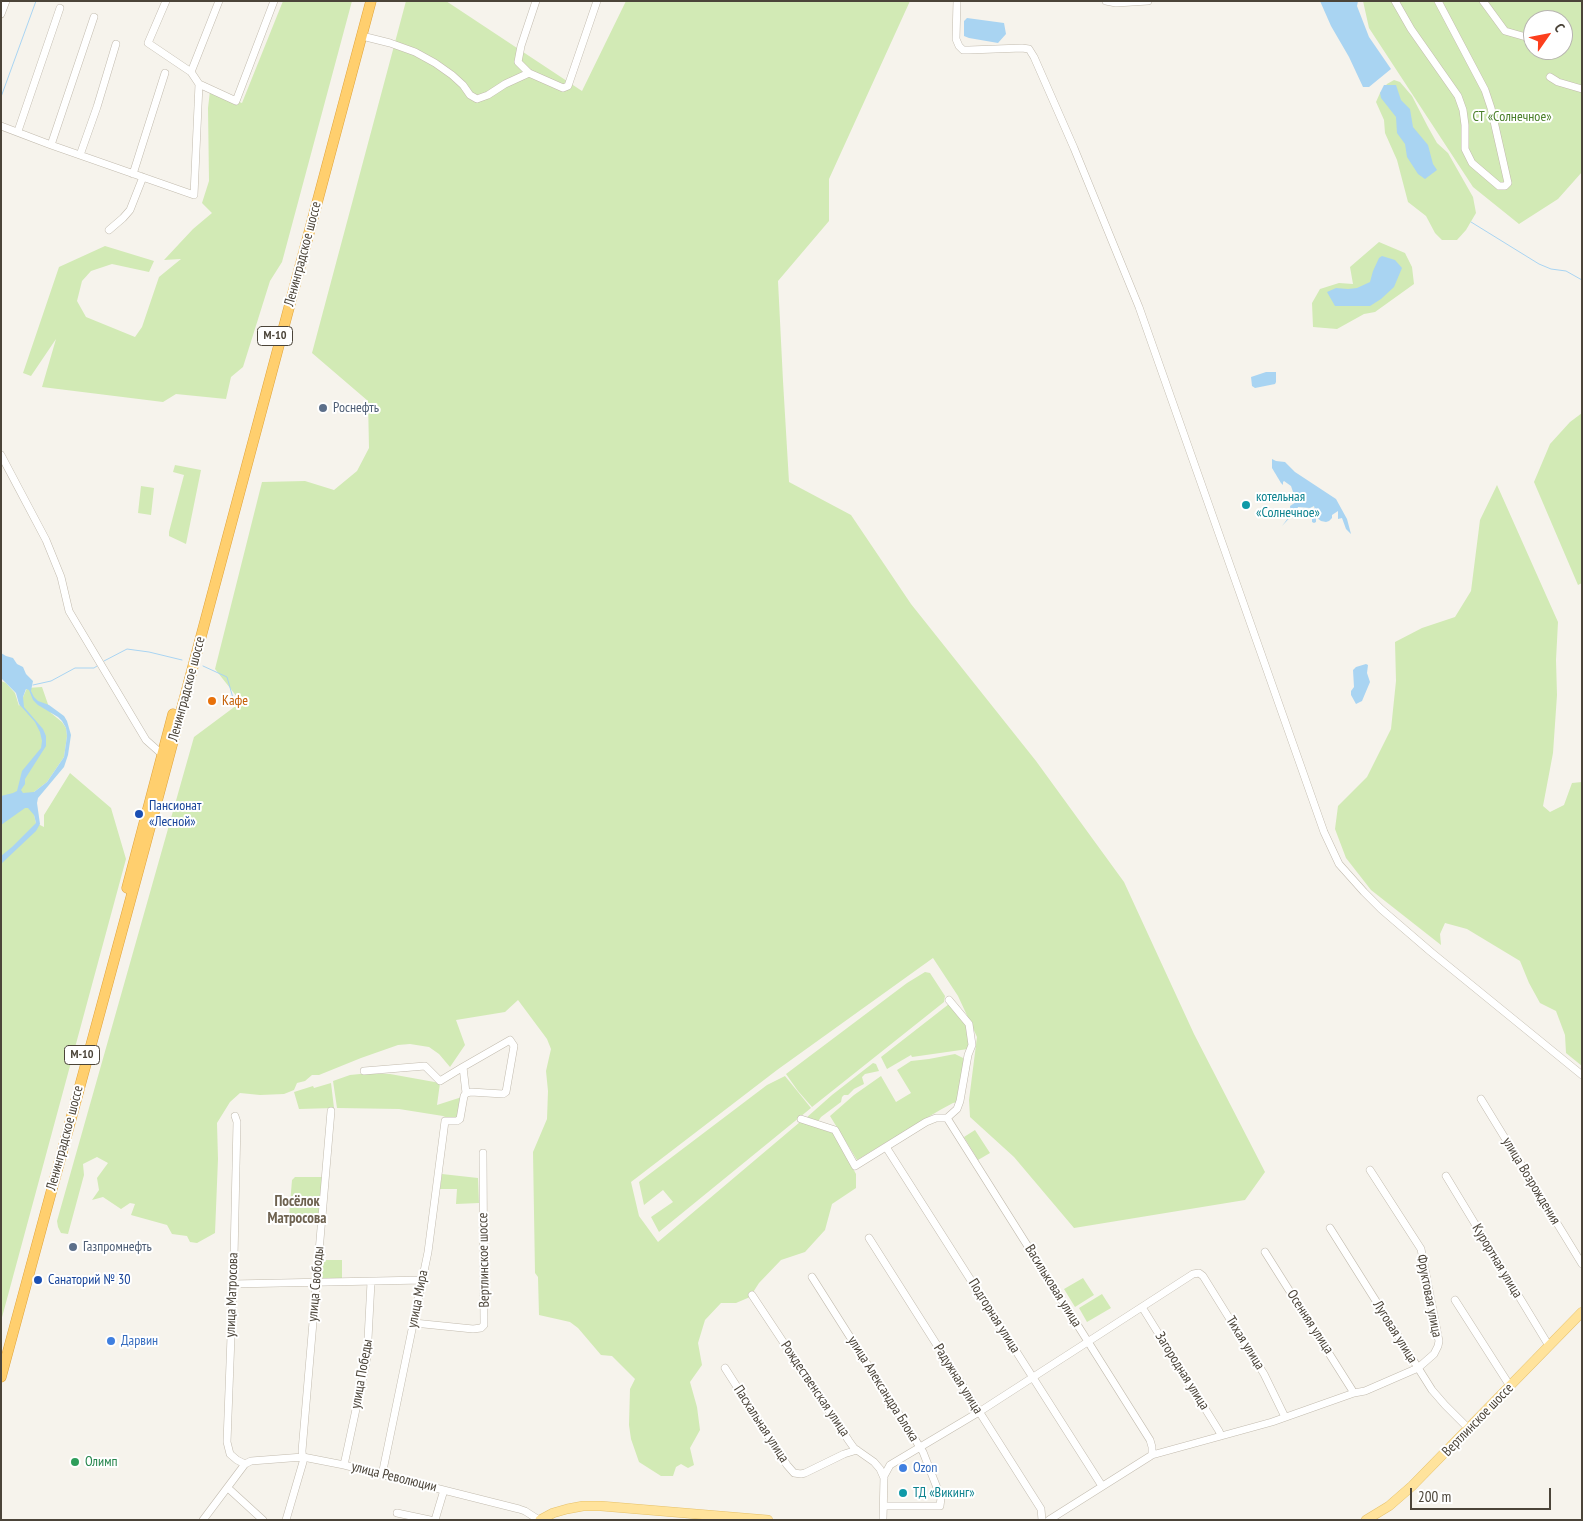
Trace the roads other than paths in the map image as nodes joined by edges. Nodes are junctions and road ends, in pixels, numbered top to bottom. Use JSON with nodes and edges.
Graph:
{"nodes":[{"id":1,"x":6,"y":1,"type":"edge"},
{"id":2,"x":166,"y":1,"type":"edge"},
{"id":3,"x":220,"y":1,"type":"edge"},
{"id":4,"x":274,"y":1,"type":"edge"},
{"id":5,"x":365,"y":1,"type":"edge"},
{"id":6,"x":371,"y":1,"type":"edge"},
{"id":7,"x":536,"y":1,"type":"edge"},
{"id":8,"x":597,"y":1,"type":"edge"},
{"id":9,"x":957,"y":1,"type":"edge"},
{"id":10,"x":1106,"y":1,"type":"edge"},
{"id":11,"x":1148,"y":1,"type":"edge"},
{"id":12,"x":1395,"y":1,"type":"edge"},
{"id":13,"x":1438,"y":1,"type":"edge"},
{"id":14,"x":1483,"y":1,"type":"edge"},
{"id":15,"x":60,"y":8,"type":"dead end"},
{"id":16,"x":1,"y":14,"type":"edge"},
{"id":17,"x":94,"y":17,"type":"dead end"},
{"id":18,"x":362,"y":36,"type":"junction"},
{"id":19,"x":1523,"y":37,"type":"edge"},
{"id":20,"x":116,"y":44,"type":"dead end"},
{"id":21,"x":191,"y":72,"type":"junction"},
{"id":22,"x":165,"y":73,"type":"dead end"},
{"id":23,"x":530,"y":73,"type":"junction"},
{"id":24,"x":1550,"y":77,"type":"dead end"},
{"id":25,"x":199,"y":84,"type":"junction"},
{"id":26,"x":1582,"y":89,"type":"edge"},
{"id":27,"x":1,"y":126,"type":"edge"},
{"id":28,"x":18,"y":131,"type":"junction"},
{"id":29,"x":51,"y":145,"type":"junction"},
{"id":30,"x":80,"y":155,"type":"junction"},
{"id":31,"x":133,"y":174,"type":"junction"},
{"id":32,"x":143,"y":177,"type":"junction"},
{"id":33,"x":109,"y":230,"type":"dead end"},
{"id":34,"x":1,"y":455,"type":"edge"},
{"id":35,"x":165,"y":757,"type":"junction"},
{"id":36,"x":949,"y":1000,"type":"dead end"},
{"id":37,"x":463,"y":1067,"type":"junction"},
{"id":38,"x":364,"y":1071,"type":"dead end"},
{"id":39,"x":1582,"y":1075,"type":"edge"},
{"id":40,"x":466,"y":1093,"type":"junction"},
{"id":41,"x":1481,"y":1099,"type":"dead end"},
{"id":42,"x":332,"y":1111,"type":"dead end"},
{"id":43,"x":235,"y":1116,"type":"dead end"},
{"id":44,"x":947,"y":1118,"type":"junction"},
{"id":45,"x":801,"y":1119,"type":"dead end"},
{"id":46,"x":886,"y":1147,"type":"junction"},
{"id":47,"x":483,"y":1153,"type":"dead end"},
{"id":48,"x":1370,"y":1170,"type":"dead end"},
{"id":49,"x":1446,"y":1176,"type":"dead end"},
{"id":50,"x":1330,"y":1228,"type":"dead end"},
{"id":51,"x":869,"y":1238,"type":"dead end"},
{"id":52,"x":1265,"y":1252,"type":"dead end"},
{"id":53,"x":1582,"y":1264,"type":"edge"},
{"id":54,"x":812,"y":1277,"type":"dead end"},
{"id":55,"x":423,"y":1280,"type":"junction"},
{"id":56,"x":317,"y":1282,"type":"junction"},
{"id":57,"x":371,"y":1282,"type":"junction"},
{"id":58,"x":233,"y":1284,"type":"junction"},
{"id":59,"x":752,"y":1295,"type":"dead end"},
{"id":60,"x":1455,"y":1300,"type":"dead end"},
{"id":61,"x":1142,"y":1307,"type":"junction"},
{"id":62,"x":1582,"y":1312,"type":"edge"},
{"id":63,"x":414,"y":1323,"type":"junction"},
{"id":64,"x":1088,"y":1342,"type":"junction"},
{"id":65,"x":1549,"y":1346,"type":"junction"},
{"id":66,"x":1,"y":1355,"type":"edge"},
{"id":67,"x":725,"y":1368,"type":"dead end"},
{"id":68,"x":1418,"y":1368,"type":"junction"},
{"id":69,"x":1,"y":1377,"type":"edge"},
{"id":70,"x":1033,"y":1377,"type":"junction"},
{"id":71,"x":1510,"y":1386,"type":"junction"},
{"id":72,"x":1354,"y":1393,"type":"junction"},
{"id":73,"x":979,"y":1412,"type":"junction"},
{"id":74,"x":1284,"y":1417,"type":"junction"},
{"id":75,"x":1469,"y":1428,"type":"junction"},
{"id":76,"x":1221,"y":1436,"type":"junction"},
{"id":77,"x":920,"y":1448,"type":"junction"},
{"id":78,"x":857,"y":1450,"type":"junction"},
{"id":79,"x":1152,"y":1455,"type":"junction"},
{"id":80,"x":303,"y":1457,"type":"junction"},
{"id":81,"x":245,"y":1464,"type":"junction"},
{"id":82,"x":344,"y":1465,"type":"junction"},
{"id":83,"x":382,"y":1475,"type":"junction"},
{"id":84,"x":884,"y":1478,"type":"junction"},
{"id":85,"x":1102,"y":1486,"type":"junction"},
{"id":86,"x":228,"y":1488,"type":"junction"},
{"id":87,"x":444,"y":1490,"type":"junction"},
{"id":88,"x":884,"y":1506,"type":"junction"},
{"id":89,"x":397,"y":1513,"type":"dead end"},
{"id":90,"x":669,"y":1515,"type":"edge"},
{"id":91,"x":746,"y":1519,"type":"edge"},
{"id":92,"x":203,"y":1520,"type":"edge"},
{"id":93,"x":263,"y":1520,"type":"edge"},
{"id":94,"x":286,"y":1520,"type":"edge"},
{"id":95,"x":430,"y":1520,"type":"edge"},
{"id":96,"x":435,"y":1520,"type":"edge"},
{"id":97,"x":539,"y":1520,"type":"edge"},
{"id":98,"x":768,"y":1520,"type":"edge"},
{"id":99,"x":883,"y":1520,"type":"edge"},
{"id":100,"x":1042,"y":1520,"type":"edge"},
{"id":101,"x":1048,"y":1520,"type":"edge"},
{"id":102,"x":1366,"y":1520,"type":"edge"}],
"edges":[{"from":1,"to":16,"type":"street"},
{"from":2,"to":21,"type":"street"},
{"from":3,"to":21,"type":"street"},
{"from":4,"to":25,"type":"street"},
{"from":5,"to":35,"type":"highway","name":"Ленинградское шоссе","number":"М-10"},
{"from":6,"to":18,"type":"highway","name":"Ленинградское шоссе","number":"М-10"},
{"from":7,"to":23,"type":"street"},
{"from":8,"to":23,"type":"street"},
{"from":9,"to":39,"type":"street"},
{"from":10,"to":11,"type":"street"},
{"from":12,"to":13,"type":"street"},
{"from":14,"to":19,"type":"street"},
{"from":15,"to":28,"type":"street"},
{"from":17,"to":29,"type":"street"},
{"from":18,"to":23,"type":"street"},
{"from":18,"to":35,"type":"highway","name":"Ленинградское шоссе","number":"М-10"},
{"from":20,"to":30,"type":"street"},
{"from":21,"to":25,"type":"street"},
{"from":22,"to":31,"type":"street"},
{"from":24,"to":26,"type":"street"},
{"from":25,"to":32,"type":"street"},
{"from":27,"to":28,"type":"street"},
{"from":28,"to":29,"type":"street"},
{"from":29,"to":30,"type":"street"},
{"from":30,"to":31,"type":"street"},
{"from":31,"to":32,"type":"street"},
{"from":32,"to":33,"type":"street"},
{"from":34,"to":35,"type":"street"},
{"from":35,"to":66,"type":"highway","name":"Ленинградское шоссе","number":"М-10"},
{"from":35,"to":69,"type":"highway","name":"Ленинградское шоссе","number":"М-10"},
{"from":36,"to":44,"type":"street"},
{"from":37,"to":38,"type":"street"},
{"from":37,"to":40,"type":"street"},
{"from":37,"to":40,"type":"street"},
{"from":40,"to":55,"type":"street","name":"улица Мира"},
{"from":41,"to":53,"type":"street","name":"улица Возрождения"},
{"from":42,"to":56,"type":"street","name":"улица Свободы"},
{"from":43,"to":58,"type":"street","name":"улица Матросова"},
{"from":44,"to":46,"type":"street"},
{"from":44,"to":64,"type":"street","name":"Васильковая улица"},
{"from":45,"to":46,"type":"street"},
{"from":46,"to":70,"type":"street","name":"Подгорная улица"},
{"from":47,"to":63,"type":"street","name":"Вертлинское шоссе"},
{"from":48,"to":68,"type":"street","name":"Фруктовая улица"},
{"from":49,"to":65,"type":"street","name":"Курортная улица"},
{"from":50,"to":68,"type":"street","name":"Луговая улица"},
{"from":51,"to":73,"type":"street","name":"Радужная улица"},
{"from":52,"to":72,"type":"street","name":"Осенняя улица"},
{"from":54,"to":77,"type":"street","name":"улица Александра Блока"},
{"from":55,"to":57,"type":"street"},
{"from":55,"to":63,"type":"street","name":"улица Мира"},
{"from":56,"to":57,"type":"street"},
{"from":56,"to":58,"type":"street"},
{"from":56,"to":80,"type":"street","name":"улица Свободы"},
{"from":57,"to":82,"type":"street","name":"улица Победы"},
{"from":58,"to":81,"type":"street","name":"улица Матросова"},
{"from":59,"to":78,"type":"street","name":"Рождественская улица"},
{"from":60,"to":71,"type":"street"},
{"from":61,"to":64,"type":"street"},
{"from":61,"to":74,"type":"street","name":"Тихая улица"},
{"from":61,"to":76,"type":"street","name":"Загородная улица"},
{"from":62,"to":65,"type":"main road","name":"Вертлинское шоссе"},
{"from":63,"to":83,"type":"street","name":"улица Мира"},
{"from":64,"to":70,"type":"street"},
{"from":64,"to":79,"type":"street","name":"Васильковая улица"},
{"from":65,"to":71,"type":"main road","name":"Вертлинское шоссе"},
{"from":67,"to":78,"type":"street","name":"Пасхальная улица"},
{"from":68,"to":72,"type":"street"},
{"from":68,"to":75,"type":"street","name":"Луговая улица"},
{"from":70,"to":73,"type":"street"},
{"from":70,"to":85,"type":"street","name":"Подгорная улица"},
{"from":71,"to":75,"type":"main road","name":"Вертлинское шоссе"},
{"from":72,"to":74,"type":"street"},
{"from":73,"to":77,"type":"street"},
{"from":73,"to":100,"type":"street","name":"Радужная улица"},
{"from":74,"to":76,"type":"street"},
{"from":75,"to":102,"type":"main road","name":"Вертлинское шоссе"},
{"from":76,"to":79,"type":"street"},
{"from":77,"to":84,"type":"street"},
{"from":77,"to":88,"type":"street","name":"улица Александра Блока"},
{"from":78,"to":84,"type":"street","name":"Рождественская улица"},
{"from":79,"to":85,"type":"street"},
{"from":80,"to":81,"type":"street","name":"улица Революции"},
{"from":80,"to":82,"type":"street","name":"улица Революции"},
{"from":80,"to":94,"type":"street","name":"улица Свободы"},
{"from":81,"to":86,"type":"street"},
{"from":82,"to":83,"type":"street","name":"улица Революции"},
{"from":83,"to":87,"type":"street","name":"улица Революции"},
{"from":84,"to":88,"type":"street"},
{"from":85,"to":101,"type":"street"},
{"from":86,"to":92,"type":"street"},
{"from":86,"to":93,"type":"street"},
{"from":87,"to":96,"type":"street"},
{"from":87,"to":97,"type":"street","name":"улица Революции"},
{"from":88,"to":99,"type":"street"},
{"from":89,"to":95,"type":"street"},
{"from":90,"to":91,"type":"main road"},
{"from":90,"to":97,"type":"main road"},
{"from":91,"to":98,"type":"main road"}]}
